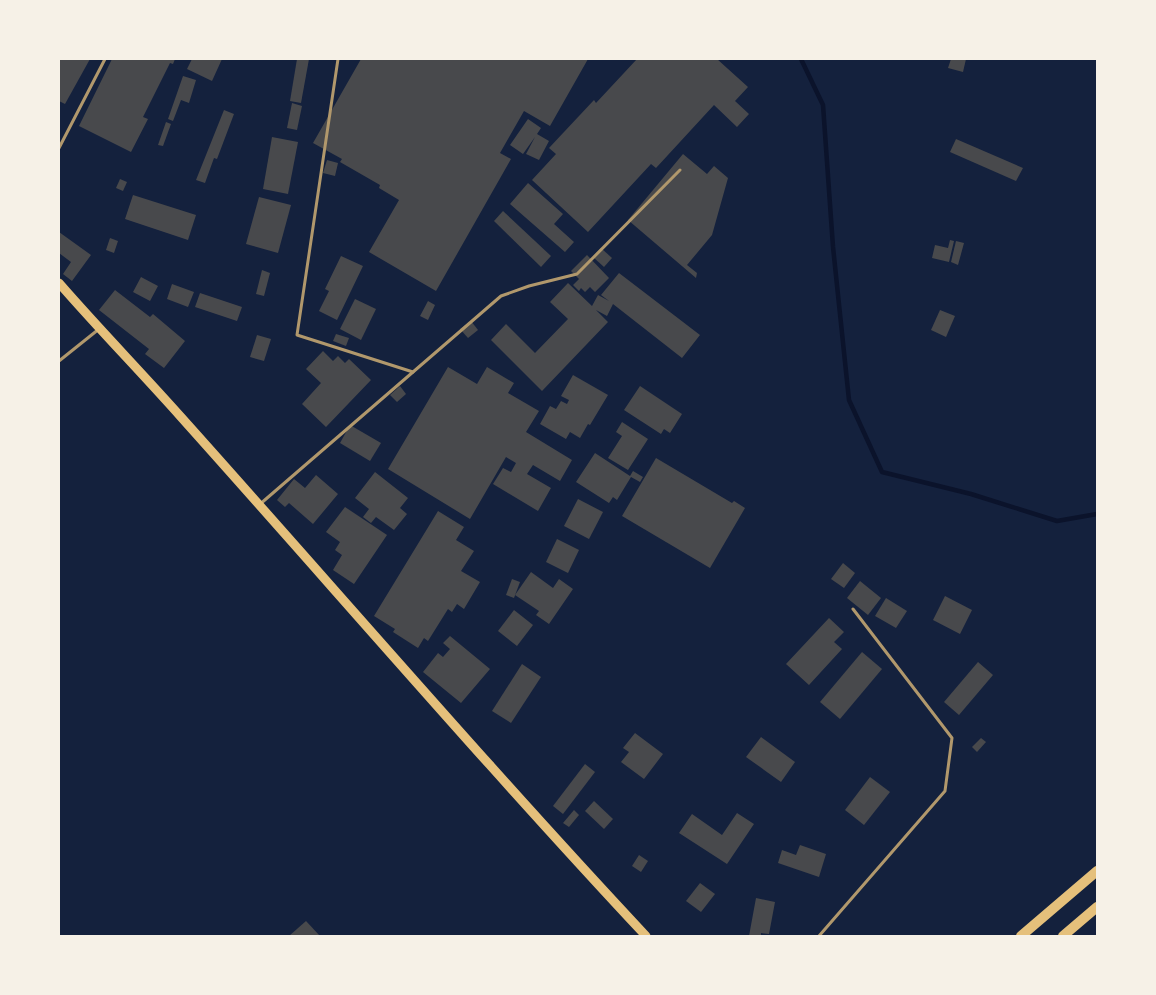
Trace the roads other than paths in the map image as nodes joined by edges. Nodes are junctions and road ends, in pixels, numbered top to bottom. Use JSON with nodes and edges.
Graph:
{"nodes":[{"id":1,"x":105,"y":59,"type":"edge"},
{"id":2,"x":338,"y":59,"type":"edge"},
{"id":3,"x":59,"y":148,"type":"edge"},
{"id":4,"x":680,"y":170,"type":"dead end"},
{"id":5,"x":59,"y":284,"type":"edge"},
{"id":6,"x":99,"y":329,"type":"junction"},
{"id":7,"x":59,"y":361,"type":"edge"},
{"id":8,"x":413,"y":372,"type":"junction"},
{"id":9,"x":259,"y":505,"type":"junction"},
{"id":10,"x":853,"y":609,"type":"dead end"},
{"id":11,"x":1097,"y":870,"type":"edge"},
{"id":12,"x":1097,"y":907,"type":"edge"},
{"id":13,"x":646,"y":936,"type":"edge"},
{"id":14,"x":819,"y":936,"type":"edge"},
{"id":15,"x":1021,"y":936,"type":"edge"},
{"id":16,"x":1063,"y":936,"type":"edge"}],
"edges":[{"from":1,"to":3,"type":"lane"},
{"from":2,"to":8,"type":"lane"},
{"from":4,"to":8,"type":"lane"},
{"from":5,"to":6,"type":"main road"},
{"from":6,"to":7,"type":"lane"},
{"from":6,"to":9,"type":"main road"},
{"from":8,"to":9,"type":"lane"},
{"from":9,"to":13,"type":"main road"},
{"from":10,"to":14,"type":"lane"},
{"from":11,"to":15,"type":"highway"},
{"from":12,"to":16,"type":"highway"}]}
